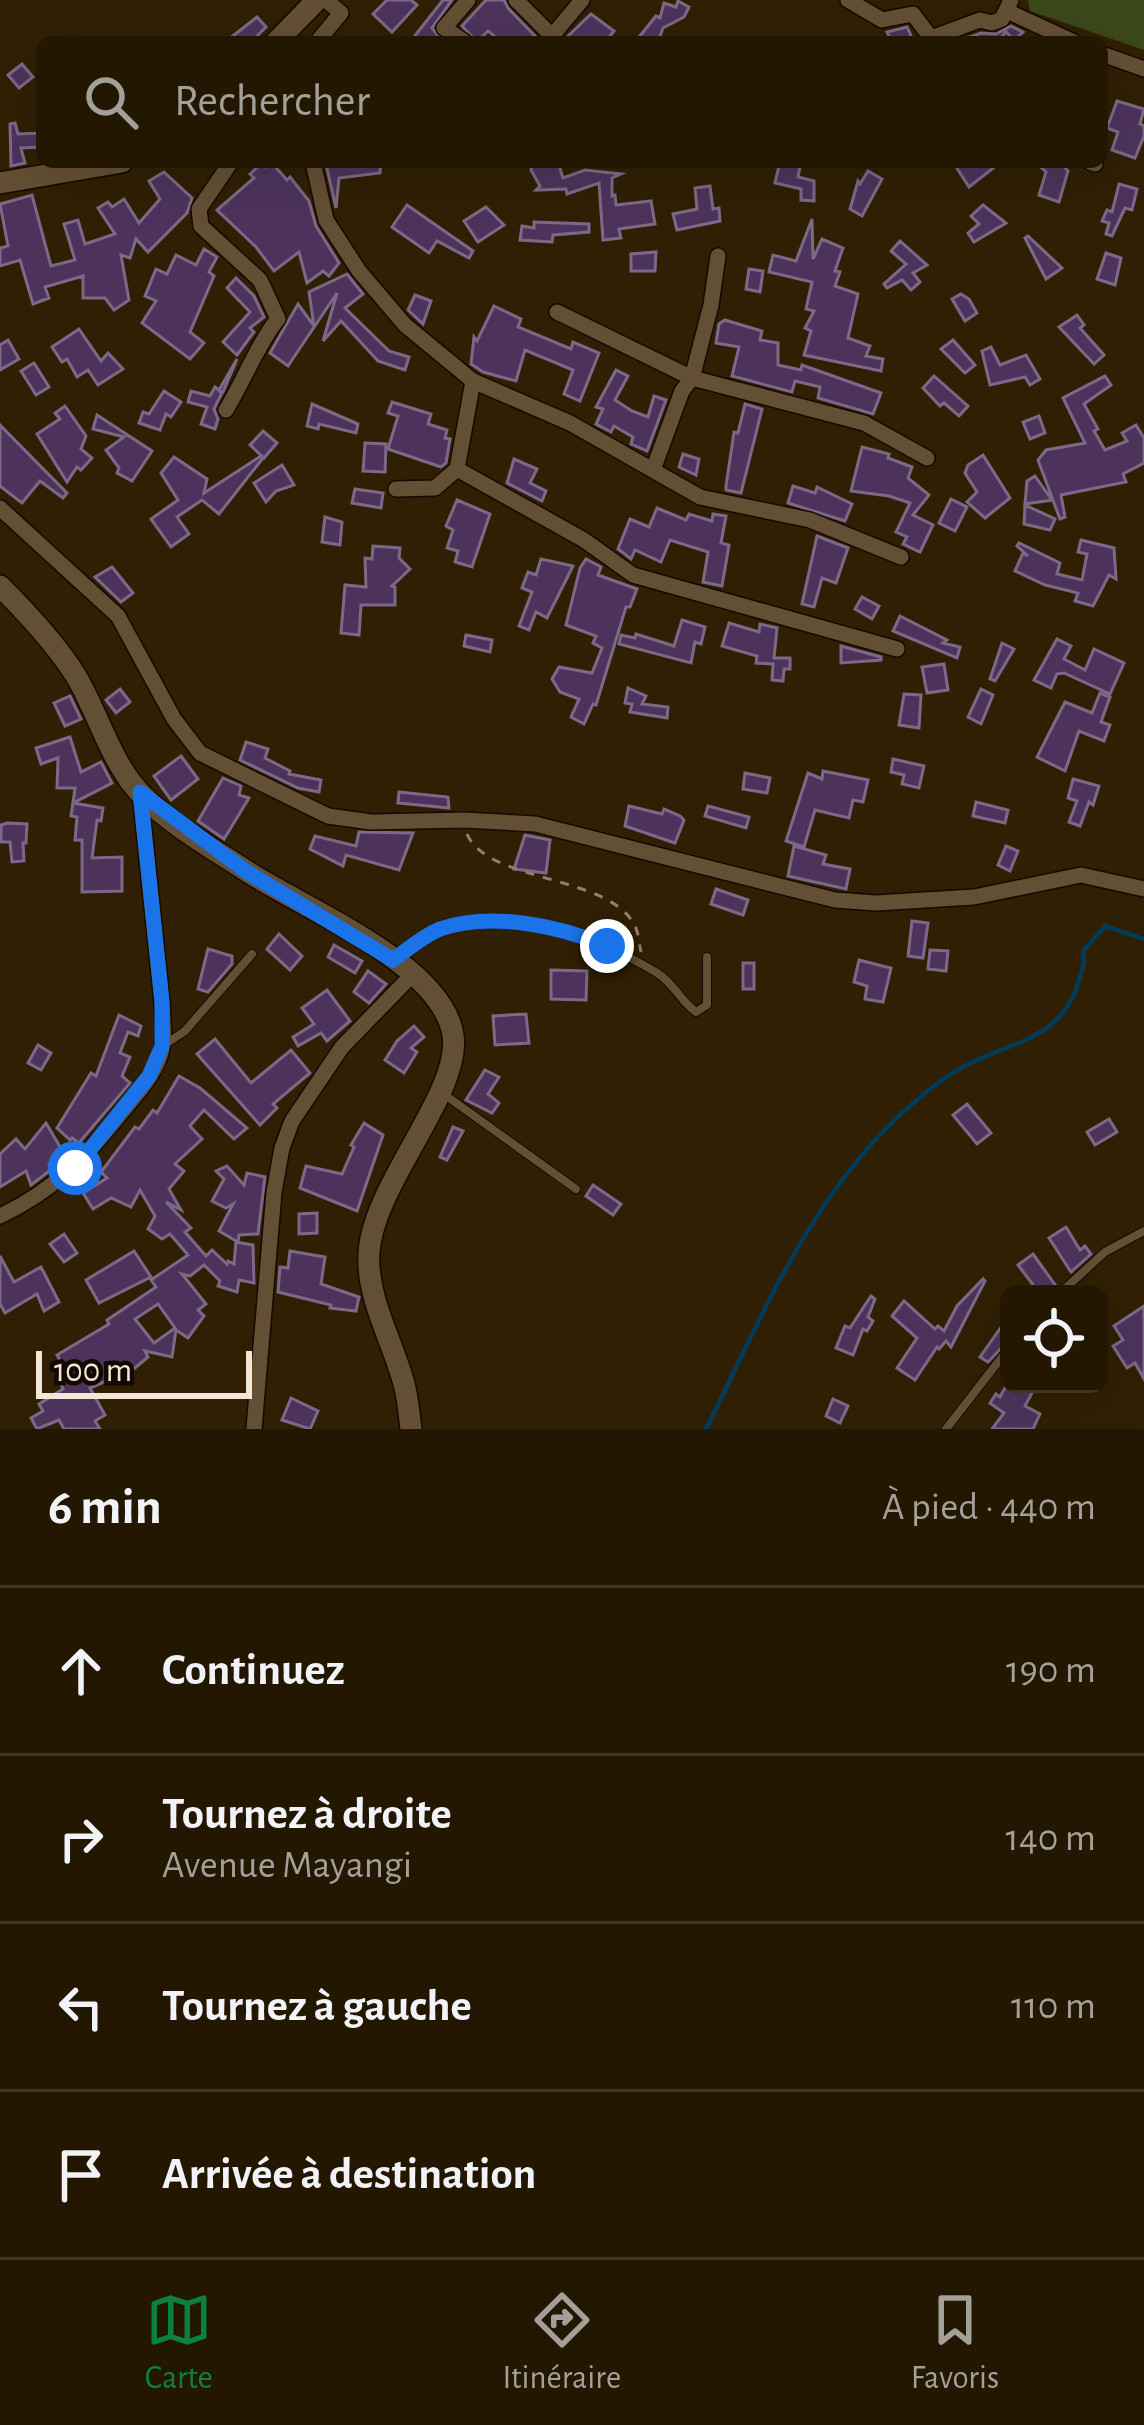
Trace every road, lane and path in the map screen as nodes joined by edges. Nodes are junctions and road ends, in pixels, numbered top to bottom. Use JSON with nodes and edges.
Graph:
{"nodes":[{"id":1,"x":321,"y":0,"type":"edge"},
{"id":2,"x":468,"y":0,"type":"edge"},
{"id":3,"x":516,"y":0,"type":"edge"},
{"id":4,"x":582,"y":0,"type":"edge"},
{"id":5,"x":848,"y":0,"type":"edge"},
{"id":6,"x":1009,"y":6,"type":"edge"},
{"id":7,"x":282,"y":36,"type":"edge"},
{"id":8,"x":322,"y":36,"type":"edge"},
{"id":9,"x":455,"y":36,"type":"edge"},
{"id":10,"x":547,"y":36,"type":"edge"},
{"id":11,"x":552,"y":36,"type":"edge"},
{"id":12,"x":930,"y":36,"type":"edge"},
{"id":13,"x":942,"y":36,"type":"edge"},
{"id":14,"x":1063,"y":36,"type":"edge"},
{"id":15,"x":1108,"y":56,"type":"edge"},
{"id":16,"x":1144,"y":69,"type":"edge"},
{"id":17,"x":87,"y":168,"type":"edge"},
{"id":18,"x":227,"y":168,"type":"edge"},
{"id":19,"x":315,"y":168,"type":"edge"},
{"id":20,"x":0,"y":183,"type":"edge"},
{"id":21,"x":718,"y":256,"type":"dead end"},
{"id":22,"x":557,"y":312,"type":"dead end"},
{"id":23,"x":692,"y":378,"type":"junction"},
{"id":24,"x":473,"y":381,"type":"junction"},
{"id":25,"x":226,"y":410,"type":"dead end"},
{"id":26,"x":927,"y":458,"type":"dead end"},
{"id":27,"x":457,"y":469,"type":"junction"},
{"id":28,"x":653,"y":470,"type":"junction"},
{"id":29,"x":396,"y":489,"type":"dead end"},
{"id":30,"x":0,"y":508,"type":"edge"},
{"id":31,"x":901,"y":557,"type":"dead end"},
{"id":32,"x":0,"y":586,"type":"edge"},
{"id":33,"x":897,"y":650,"type":"dead end"},
{"id":34,"x":140,"y":792,"type":"junction"},
{"id":35,"x":464,"y":820,"type":"junction"},
{"id":36,"x":1144,"y":890,"type":"edge"},
{"id":37,"x":252,"y":954,"type":"dead end"},
{"id":38,"x":707,"y":957,"type":"dead end"},
{"id":39,"x":393,"y":960,"type":"junction"},
{"id":40,"x":644,"y":966,"type":"junction"},
{"id":41,"x":413,"y":974,"type":"junction"},
{"id":42,"x":162,"y":1046,"type":"junction"},
{"id":43,"x":439,"y":1090,"type":"junction"},
{"id":44,"x":576,"y":1190,"type":"dead end"},
{"id":45,"x":0,"y":1216,"type":"edge"},
{"id":46,"x":1144,"y":1231,"type":"edge"},
{"id":47,"x":1069,"y":1285,"type":"edge"},
{"id":48,"x":1000,"y":1360,"type":"edge"},
{"id":49,"x":254,"y":1429,"type":"edge"},
{"id":50,"x":411,"y":1429,"type":"edge"},
{"id":51,"x":946,"y":1429,"type":"edge"}],
"edges":[{"from":1,"to":7,"type":"street"},
{"from":1,"to":8,"type":"street"},
{"from":2,"to":9,"type":"street"},
{"from":3,"to":10,"type":"street"},
{"from":4,"to":11,"type":"street"},
{"from":5,"to":12,"type":"street"},
{"from":6,"to":13,"type":"street"},
{"from":6,"to":14,"type":"street"},
{"from":15,"to":16,"type":"street"},
{"from":17,"to":20,"type":"street"},
{"from":18,"to":25,"type":"street"},
{"from":19,"to":24,"type":"street"},
{"from":21,"to":23,"type":"street"},
{"from":22,"to":23,"type":"street"},
{"from":23,"to":26,"type":"street"},
{"from":23,"to":28,"type":"street"},
{"from":24,"to":27,"type":"street"},
{"from":24,"to":28,"type":"street"},
{"from":27,"to":29,"type":"street"},
{"from":27,"to":33,"type":"street"},
{"from":28,"to":31,"type":"street"},
{"from":30,"to":35,"type":"street"},
{"from":32,"to":34,"type":"street"},
{"from":34,"to":39,"type":"street"},
{"from":34,"to":42,"type":"street"},
{"from":35,"to":36,"type":"street"},
{"from":35,"to":40,"type":"path"},
{"from":37,"to":42,"type":"lane"},
{"from":38,"to":40,"type":"lane"},
{"from":39,"to":40,"type":"lane"},
{"from":39,"to":41,"type":"street"},
{"from":41,"to":43,"type":"street"},
{"from":41,"to":49,"type":"street"},
{"from":42,"to":45,"type":"street"},
{"from":43,"to":44,"type":"lane"},
{"from":43,"to":50,"type":"street"},
{"from":46,"to":47,"type":"lane"},
{"from":48,"to":51,"type":"lane"}]}
